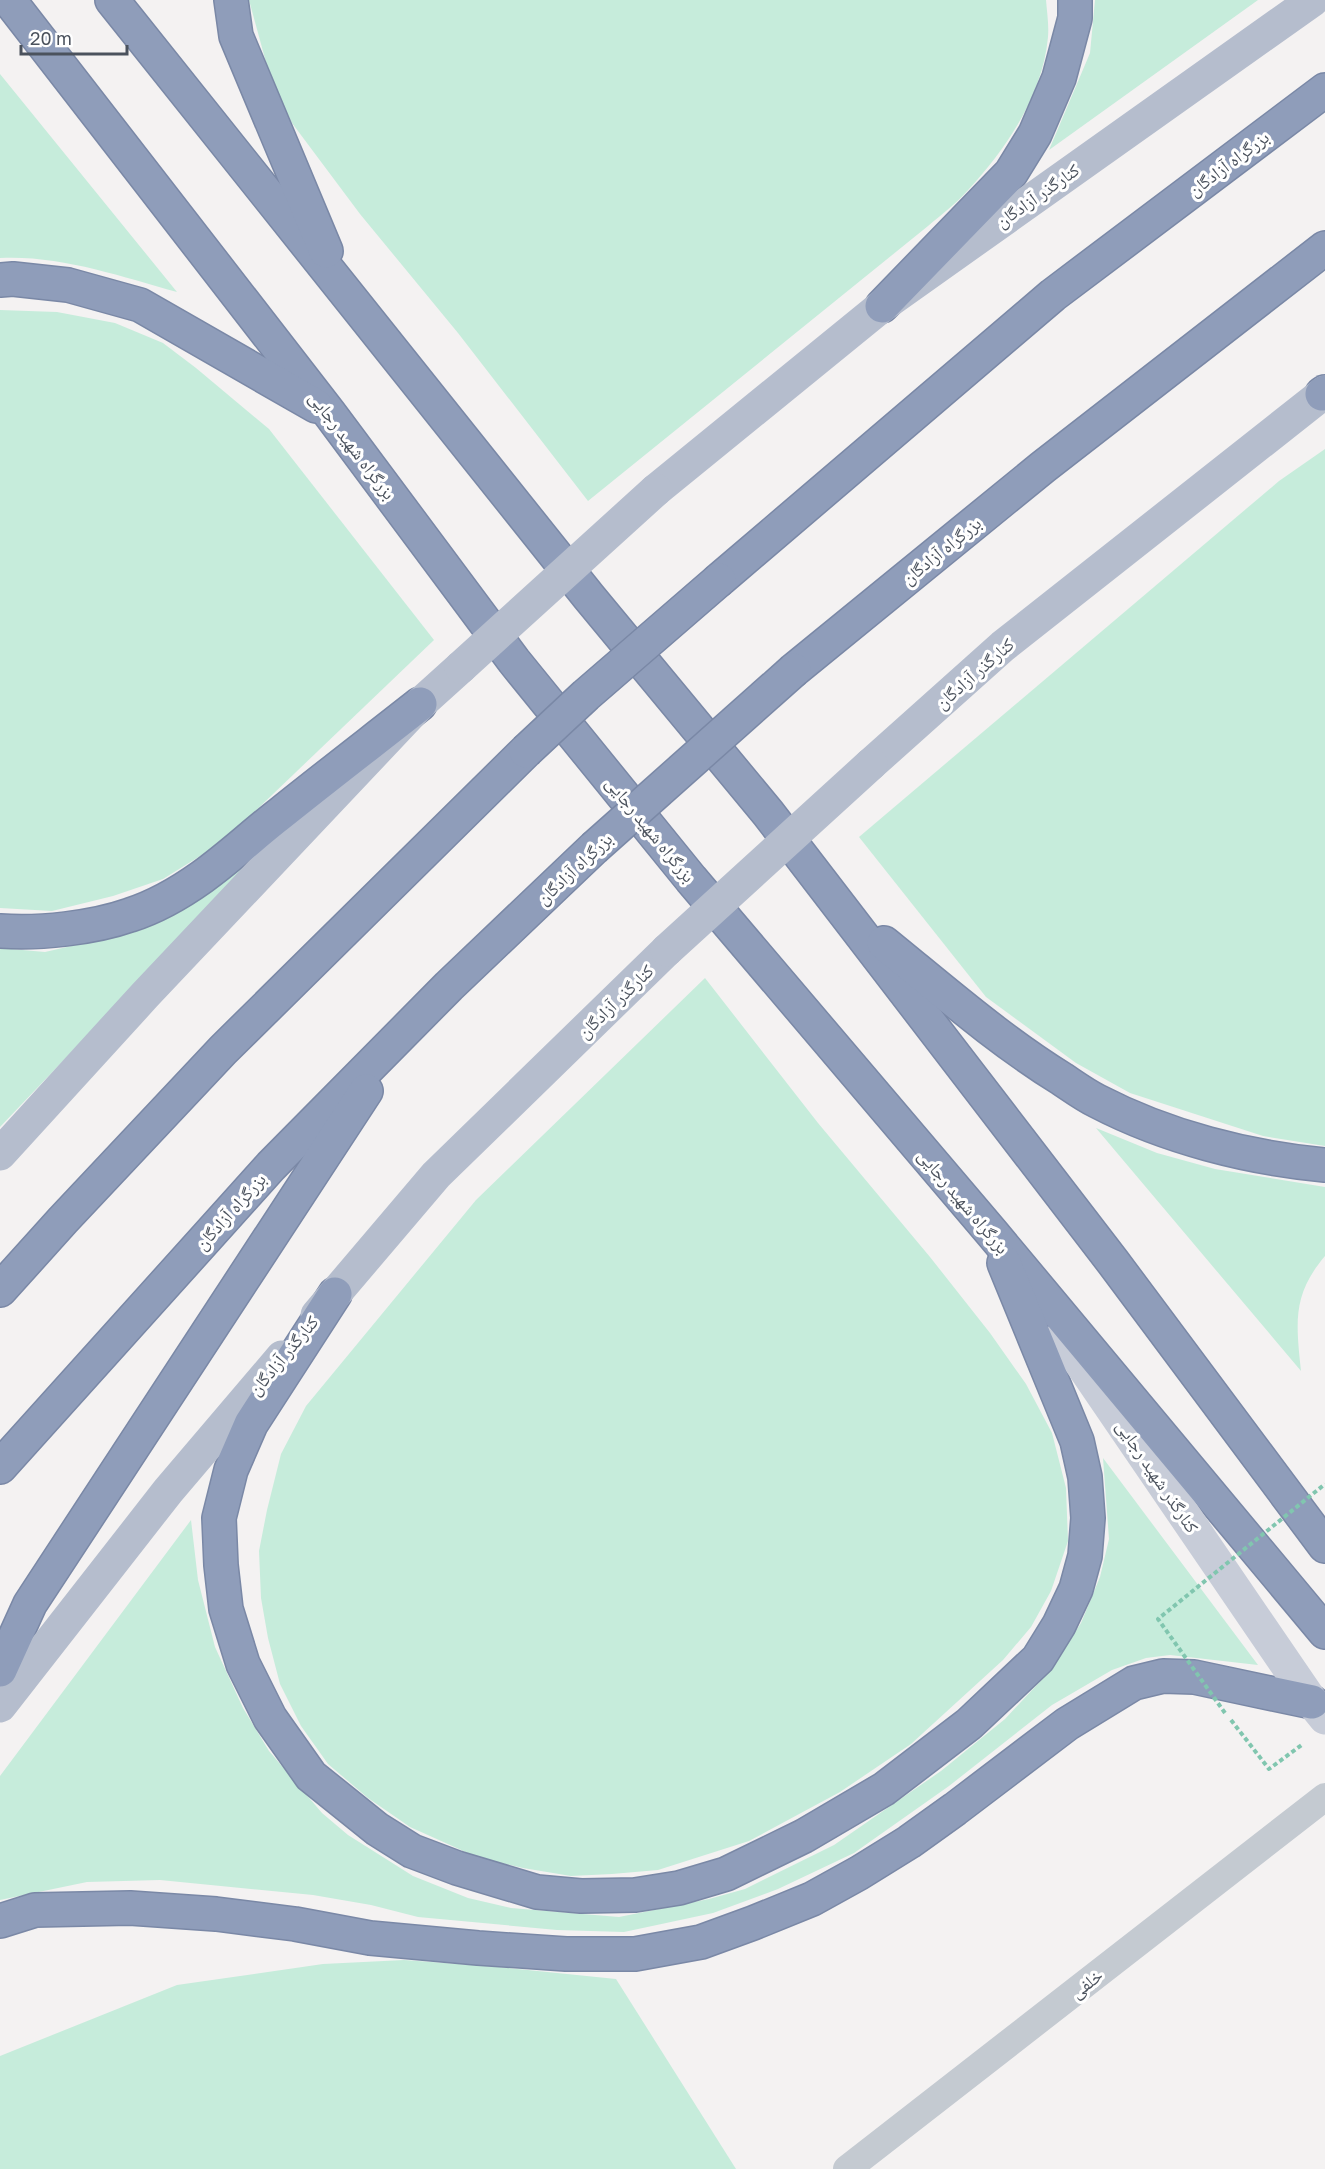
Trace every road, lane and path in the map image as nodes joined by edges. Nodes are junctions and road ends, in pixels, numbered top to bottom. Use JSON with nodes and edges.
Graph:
{"nodes":[{"id":1,"x":111,"y":0,"type":"edge"},
{"id":2,"x":231,"y":0,"type":"edge"},
{"id":3,"x":1075,"y":0,"type":"edge"},
{"id":4,"x":1313,"y":0,"type":"edge"},
{"id":5,"x":8,"y":3,"type":"edge"},
{"id":6,"x":1325,"y":90,"type":"edge"},
{"id":7,"x":1325,"y":248,"type":"edge"},
{"id":8,"x":0,"y":280,"type":"edge"},
{"id":9,"x":341,"y":286,"type":"junction"},
{"id":10,"x":882,"y":306,"type":"junction"},
{"id":11,"x":1324,"y":392,"type":"edge"},
{"id":12,"x":330,"y":414,"type":"junction"},
{"id":13,"x":420,"y":705,"type":"junction"},
{"id":14,"x":843,"y":910,"type":"junction"},
{"id":15,"x":0,"y":931,"type":"edge"},
{"id":16,"x":405,"y":1031,"type":"junction"},
{"id":17,"x":0,"y":1154,"type":"edge"},
{"id":18,"x":1325,"y":1165,"type":"edge"},
{"id":19,"x":992,"y":1233,"type":"junction"},
{"id":20,"x":0,"y":1290,"type":"edge"},
{"id":21,"x":334,"y":1294,"type":"junction"},
{"id":22,"x":0,"y":1467,"type":"edge"},
{"id":23,"x":1325,"y":1484,"type":"edge"},
{"id":24,"x":1325,"y":1546,"type":"edge"},
{"id":25,"x":1325,"y":1632,"type":"edge"},
{"id":26,"x":0,"y":1670,"type":"edge"},
{"id":27,"x":0,"y":1706,"type":"edge"},
{"id":28,"x":1314,"y":1720,"type":"edge"},
{"id":29,"x":1325,"y":1797,"type":"edge"},
{"id":30,"x":0,"y":1922,"type":"edge"},
{"id":31,"x":847,"y":2169,"type":"edge"}],
"edges":[{"from":1,"to":9,"type":"highway"},
{"from":2,"to":9,"type":"highway"},
{"from":3,"to":10,"type":"highway"},
{"from":4,"to":10,"type":"main road","name":"کنارگذر آزادگان"},
{"from":5,"to":12,"type":"highway","name":"بزرگراه شهید رجایی"},
{"from":6,"to":20,"type":"highway","name":"بزرگراه آزادگان","bridge":true},
{"from":7,"to":16,"type":"highway","name":"بزرگراه آزادگان","bridge":true},
{"from":8,"to":12,"type":"highway"},
{"from":9,"to":14,"type":"highway"},
{"from":10,"to":13,"type":"main road","name":"کنارگذر آزادگان","bridge":true},
{"from":11,"to":21,"type":"main road","name":"کنارگذر آزادگان","bridge":true},
{"from":12,"to":19,"type":"highway","name":"بزرگراه شهید رجایی"},
{"from":13,"to":15,"type":"highway"},
{"from":13,"to":17,"type":"main road"},
{"from":14,"to":18,"type":"highway"},
{"from":14,"to":24,"type":"highway"},
{"from":16,"to":22,"type":"highway","name":"بزرگراه آزادگان"},
{"from":16,"to":26,"type":"highway"},
{"from":19,"to":21,"type":"highway"},
{"from":19,"to":25,"type":"highway","name":"بزرگراه شهید رجایی"},
{"from":19,"to":28,"type":"street","name":"کنارگذر شهید رجایی"},
{"from":21,"to":27,"type":"main road","name":"کنارگذر آزادگان"},
{"from":23,"to":28,"type":"path","bridge":true},
{"from":28,"to":30,"type":"highway"},
{"from":29,"to":31,"type":"street","name":"خلفی"}]}
